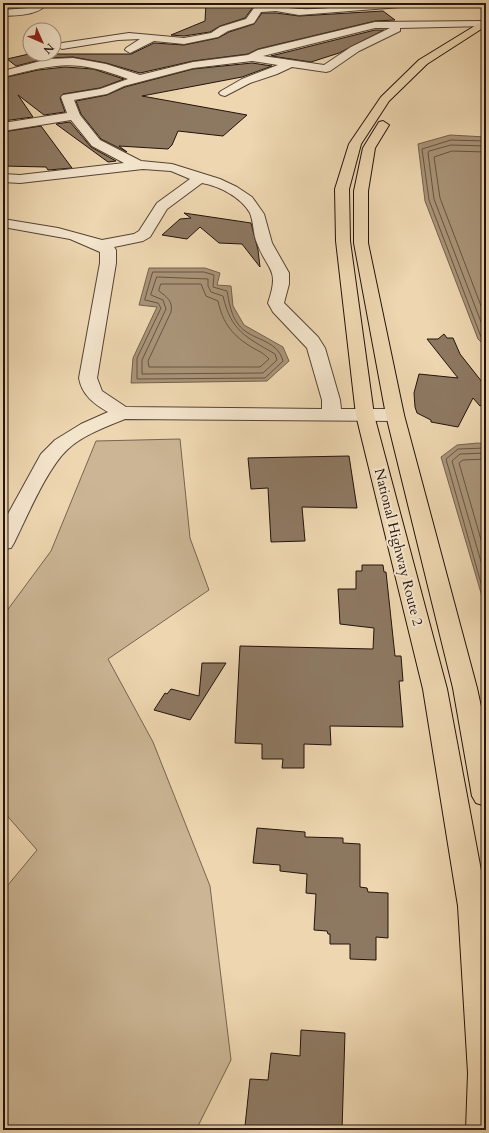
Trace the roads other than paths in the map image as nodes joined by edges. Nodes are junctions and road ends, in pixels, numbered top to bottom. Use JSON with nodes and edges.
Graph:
{"nodes":[{"id":1,"x":43,"y":3,"type":"edge"},
{"id":2,"x":413,"y":3,"type":"edge"},
{"id":3,"x":3,"y":13,"type":"edge"},
{"id":4,"x":405,"y":25,"type":"junction"},
{"id":5,"x":485,"y":26,"type":"edge"},
{"id":6,"x":153,"y":38,"type":"junction"},
{"id":7,"x":62,"y":46,"type":"dead end"},
{"id":8,"x":130,"y":50,"type":"dead end"},
{"id":9,"x":250,"y":58,"type":"junction"},
{"id":10,"x":291,"y":64,"type":"junction"},
{"id":11,"x":3,"y":74,"type":"edge"},
{"id":12,"x":139,"y":79,"type":"junction"},
{"id":13,"x":225,"y":93,"type":"dead end"},
{"id":14,"x":74,"y":116,"type":"junction"},
{"id":15,"x":3,"y":127,"type":"edge"},
{"id":16,"x":138,"y":165,"type":"junction"},
{"id":17,"x":3,"y":178,"type":"edge"},
{"id":18,"x":199,"y":178,"type":"junction"},
{"id":19,"x":3,"y":223,"type":"edge"},
{"id":20,"x":102,"y":246,"type":"junction"},
{"id":21,"x":122,"y":412,"type":"junction"},
{"id":22,"x":332,"y":415,"type":"junction"},
{"id":23,"x":365,"y":415,"type":"junction"},
{"id":24,"x":395,"y":415,"type":"junction"},
{"id":25,"x":3,"y":543,"type":"edge"},
{"id":26,"x":486,"y":796,"type":"edge"},
{"id":27,"x":483,"y":1130,"type":"edge"}],
"edges":[{"from":1,"to":3,"type":"street"},
{"from":2,"to":6,"type":"street"},
{"from":4,"to":5,"type":"street"},
{"from":4,"to":9,"type":"street"},
{"from":4,"to":10,"type":"street"},
{"from":5,"to":23,"type":"highway","name":"National Highway Route 2"},
{"from":5,"to":24,"type":"highway","name":"National Highway Route 2"},
{"from":6,"to":7,"type":"street"},
{"from":6,"to":8,"type":"street"},
{"from":9,"to":10,"type":"street"},
{"from":9,"to":12,"type":"street"},
{"from":10,"to":13,"type":"street"},
{"from":11,"to":12,"type":"street"},
{"from":12,"to":14,"type":"street"},
{"from":14,"to":15,"type":"street"},
{"from":14,"to":16,"type":"street"},
{"from":16,"to":17,"type":"street"},
{"from":16,"to":18,"type":"street"},
{"from":18,"to":20,"type":"street"},
{"from":18,"to":22,"type":"street"},
{"from":19,"to":20,"type":"street"},
{"from":20,"to":21,"type":"street"},
{"from":21,"to":22,"type":"street"},
{"from":21,"to":25,"type":"street"},
{"from":22,"to":23,"type":"street"},
{"from":23,"to":24,"type":"street"},
{"from":23,"to":27,"type":"highway","name":"National Highway Route 2"},
{"from":24,"to":26,"type":"highway","name":"National Highway Route 2"}]}
